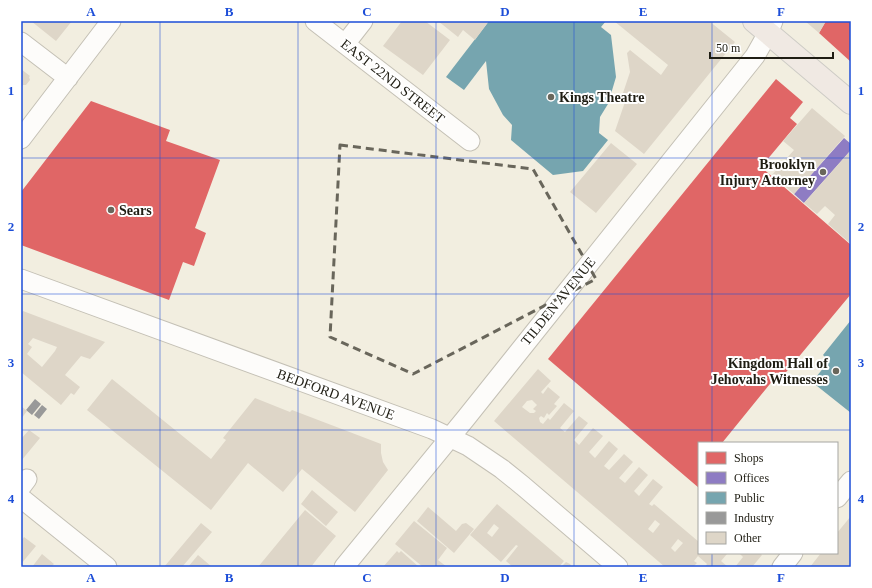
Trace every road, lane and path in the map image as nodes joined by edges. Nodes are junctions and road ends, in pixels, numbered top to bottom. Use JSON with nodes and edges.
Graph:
{"nodes":[{"id":1,"x":111,"y":21,"type":"edge"},
{"id":2,"x":315,"y":21,"type":"edge"},
{"id":3,"x":363,"y":21,"type":"edge"},
{"id":4,"x":765,"y":25,"type":"edge"},
{"id":5,"x":21,"y":42,"type":"edge"},
{"id":6,"x":345,"y":44,"type":"junction"},
{"id":7,"x":68,"y":78,"type":"junction"},
{"id":8,"x":851,"y":103,"type":"edge"},
{"id":9,"x":21,"y":139,"type":"edge"},
{"id":10,"x":470,"y":141,"type":"dead end"},
{"id":11,"x":21,"y":279,"type":"edge"},
{"id":12,"x":450,"y":437,"type":"junction"},
{"id":13,"x":851,"y":481,"type":"edge"},
{"id":14,"x":838,"y":497,"type":"edge"},
{"id":15,"x":21,"y":498,"type":"edge"},
{"id":16,"x":792,"y":554,"type":"edge"},
{"id":17,"x":347,"y":566,"type":"edge"},
{"id":18,"x":106,"y":567,"type":"edge"},
{"id":19,"x":618,"y":567,"type":"edge"},
{"id":20,"x":782,"y":567,"type":"edge"}],
"edges":[{"from":1,"to":7,"type":"street"},
{"from":2,"to":6,"type":"street","name":"EAST 22ND STREET"},
{"from":3,"to":6,"type":"street"},
{"from":4,"to":8,"type":"main road"},
{"from":4,"to":12,"type":"street","name":"TILDEN AVENUE"},
{"from":5,"to":7,"type":"street"},
{"from":6,"to":10,"type":"street","name":"EAST 22ND STREET"},
{"from":7,"to":9,"type":"street"},
{"from":11,"to":12,"type":"street","name":"BEDFORD AVENUE"},
{"from":12,"to":17,"type":"street","name":"TILDEN AVENUE"},
{"from":12,"to":19,"type":"street","name":"BEDFORD AVENUE"},
{"from":13,"to":14,"type":"street"},
{"from":15,"to":18,"type":"street"},
{"from":16,"to":20,"type":"street"}]}
